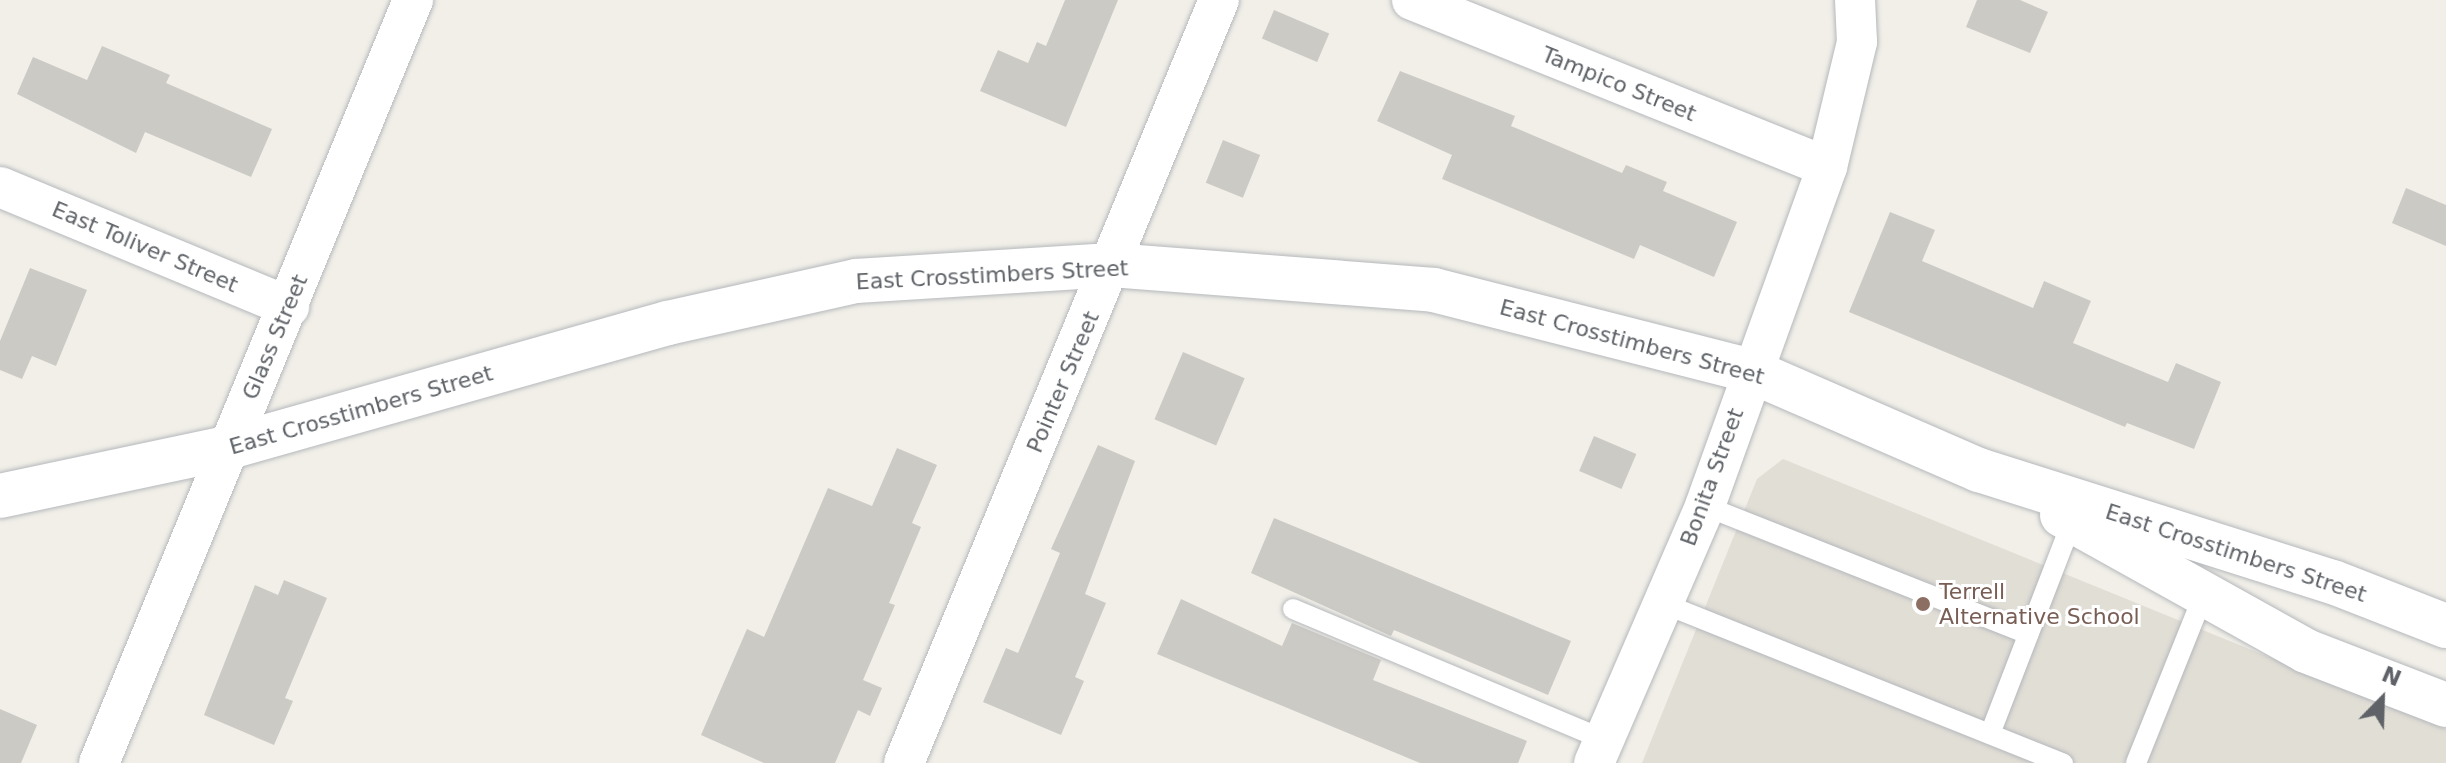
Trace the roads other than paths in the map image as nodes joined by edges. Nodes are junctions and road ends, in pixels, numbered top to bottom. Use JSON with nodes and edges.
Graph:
{"nodes":[{"id":1,"x":413,"y":0,"type":"edge"},
{"id":2,"x":1219,"y":0,"type":"edge"},
{"id":3,"x":1412,"y":0,"type":"edge"},
{"id":4,"x":1855,"y":0,"type":"edge"},
{"id":5,"x":1827,"y":167,"type":"junction"},
{"id":6,"x":0,"y":187,"type":"edge"},
{"id":7,"x":1111,"y":265,"type":"junction"},
{"id":8,"x":289,"y":307,"type":"junction"},
{"id":9,"x":1751,"y":371,"type":"junction"},
{"id":10,"x":226,"y":448,"type":"junction"},
{"id":11,"x":1979,"y":470,"type":"junction"},
{"id":12,"x":0,"y":496,"type":"edge"},
{"id":13,"x":1705,"y":506,"type":"junction"},
{"id":14,"x":2072,"y":521,"type":"junction"},
{"id":15,"x":2204,"y":594,"type":"junction"},
{"id":16,"x":1662,"y":603,"type":"junction"},
{"id":17,"x":1293,"y":609,"type":"dead end"},
{"id":18,"x":2446,"y":626,"type":"edge"},
{"id":19,"x":2029,"y":634,"type":"junction"},
{"id":20,"x":2446,"y":705,"type":"edge"},
{"id":21,"x":1990,"y":734,"type":"junction"},
{"id":22,"x":1599,"y":751,"type":"edge"},
{"id":23,"x":99,"y":763,"type":"edge"},
{"id":24,"x":904,"y":763,"type":"edge"},
{"id":25,"x":2063,"y":763,"type":"edge"},
{"id":26,"x":2136,"y":763,"type":"edge"}],
"edges":[{"from":1,"to":8,"type":"street","name":"Glass Street"},
{"from":2,"to":7,"type":"street","name":"Pointer Street"},
{"from":3,"to":5,"type":"street","name":"Tampico Street"},
{"from":4,"to":5,"type":"street","name":"Bonita Street"},
{"from":5,"to":9,"type":"street","name":"Bonita Street"},
{"from":6,"to":8,"type":"street","name":"East Toliver Street"},
{"from":7,"to":9,"type":"main road","name":"East Crosstimbers Street"},
{"from":7,"to":10,"type":"main road","name":"East Crosstimbers Street"},
{"from":7,"to":24,"type":"street","name":"Pointer Street"},
{"from":8,"to":10,"type":"street","name":"Glass Street"},
{"from":9,"to":11,"type":"main road","name":"East Crosstimbers Street"},
{"from":9,"to":13,"type":"street","name":"Bonita Street"},
{"from":10,"to":12,"type":"main road","name":"East Crosstimbers Street"},
{"from":10,"to":23,"type":"street","name":"Glass Street"},
{"from":11,"to":14,"type":"main road","name":"East Crosstimbers Street"},
{"from":11,"to":18,"type":"main road","name":"East Crosstimbers Street"},
{"from":13,"to":16,"type":"street","name":"Bonita Street"},
{"from":13,"to":19,"type":"lane"},
{"from":14,"to":15,"type":"main road","name":"East Crosstimbers Street"},
{"from":14,"to":19,"type":"lane"},
{"from":15,"to":20,"type":"main road","name":"East Crosstimbers Street"},
{"from":15,"to":26,"type":"lane"},
{"from":16,"to":21,"type":"lane"},
{"from":16,"to":22,"type":"street","name":"Bonita Street"},
{"from":17,"to":22,"type":"lane"},
{"from":19,"to":21,"type":"lane"},
{"from":21,"to":25,"type":"lane"}]}
